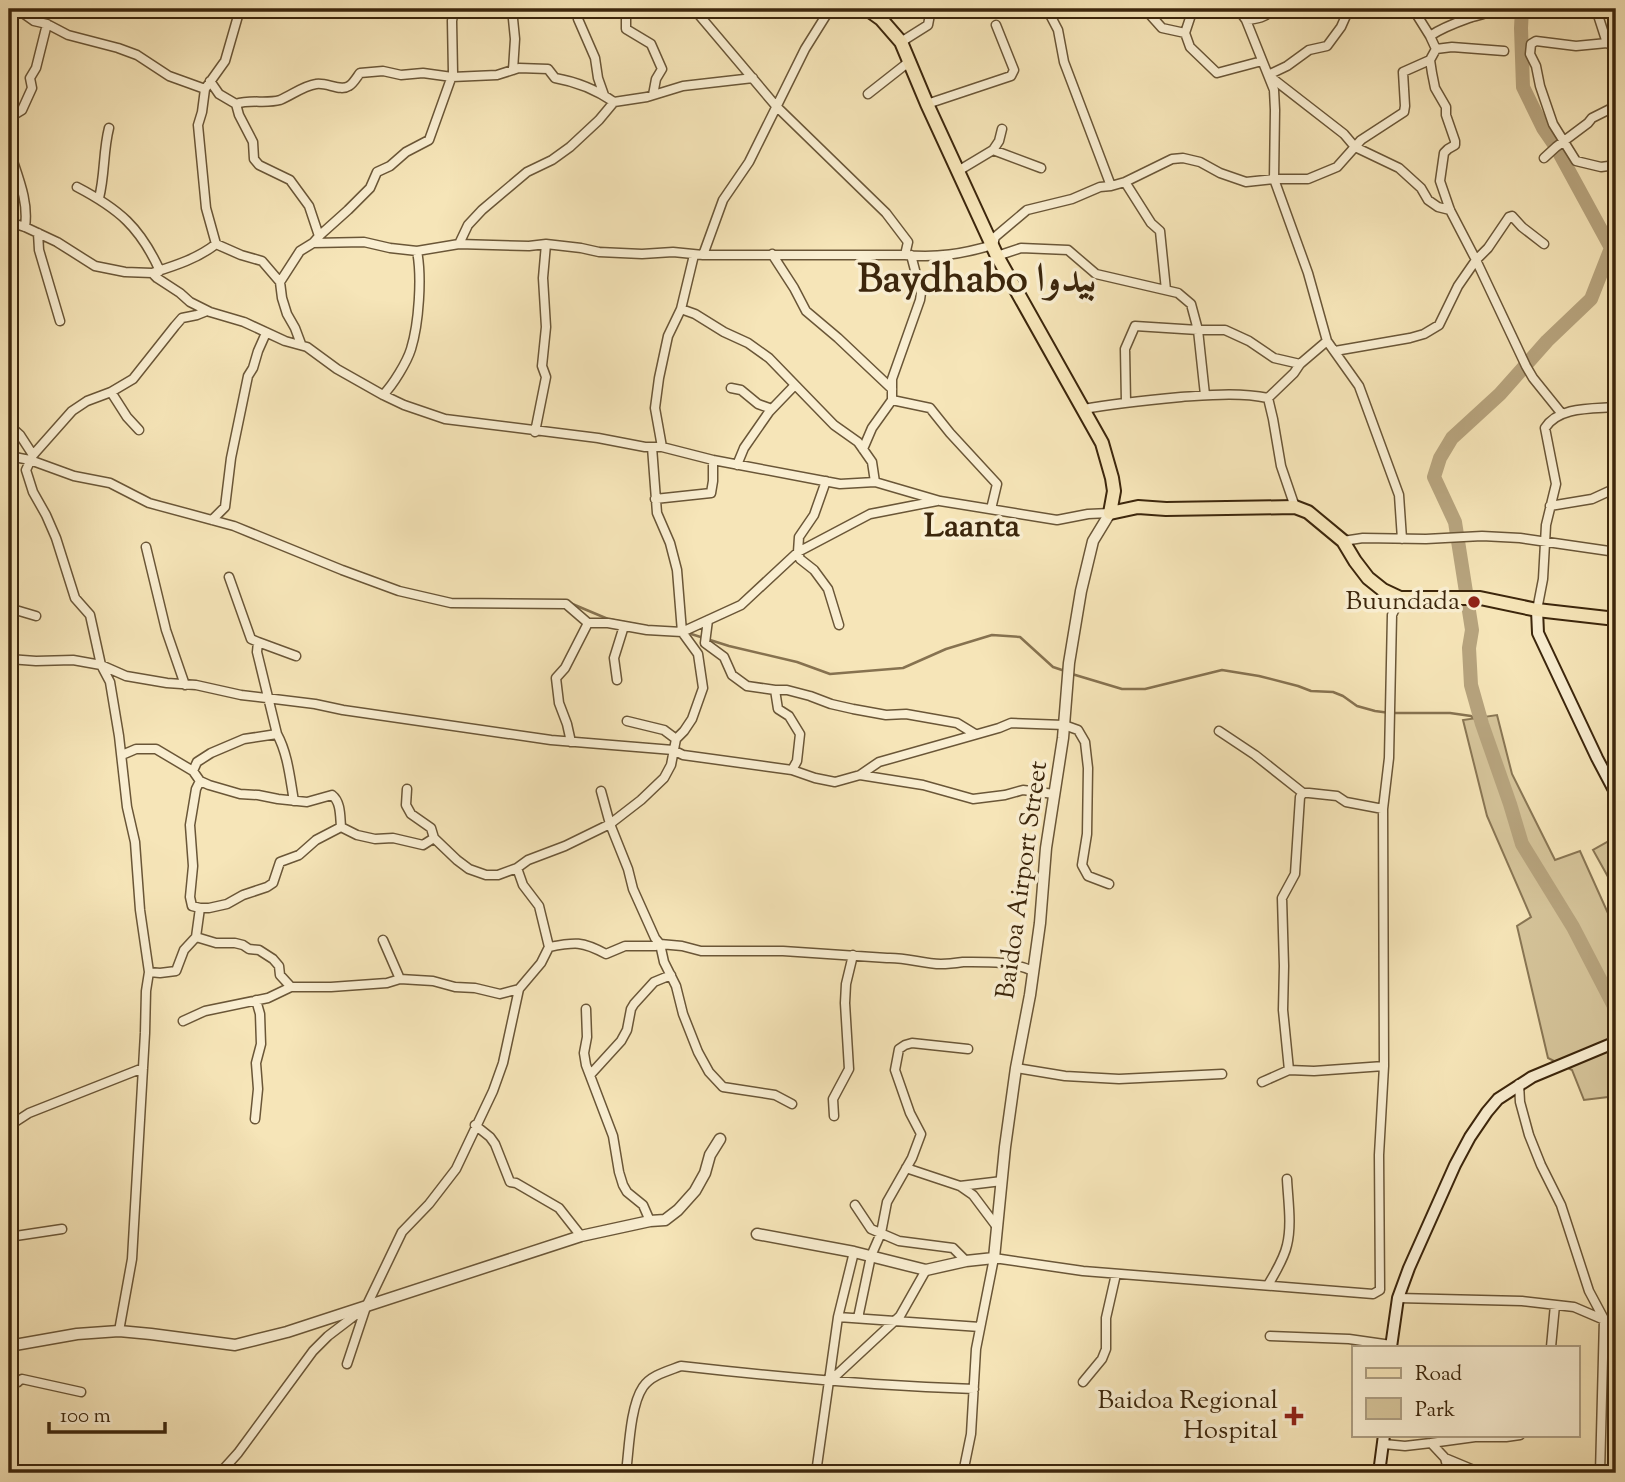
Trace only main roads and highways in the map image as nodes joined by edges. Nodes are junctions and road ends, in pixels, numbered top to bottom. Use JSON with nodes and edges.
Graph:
{"nodes":[{"id":1,"x":867,"y":9,"type":"edge"},
{"id":2,"x":1536,"y":610,"type":"junction"},
{"id":3,"x":1616,"y":619,"type":"edge"},
{"id":4,"x":1616,"y":794,"type":"edge"},
{"id":5,"x":1613,"y":1043,"type":"edge"},
{"id":6,"x":1391,"y":1346,"type":"edge"},
{"id":7,"x":1384,"y":1439,"type":"edge"},
{"id":8,"x":1379,"y":1473,"type":"edge"}],
"edges":[{"from":1,"to":2,"type":"main road"},
{"from":2,"to":3,"type":"main road"},
{"from":2,"to":4,"type":"main road"},
{"from":5,"to":6,"type":"main road"},
{"from":7,"to":8,"type":"main road"}]}
